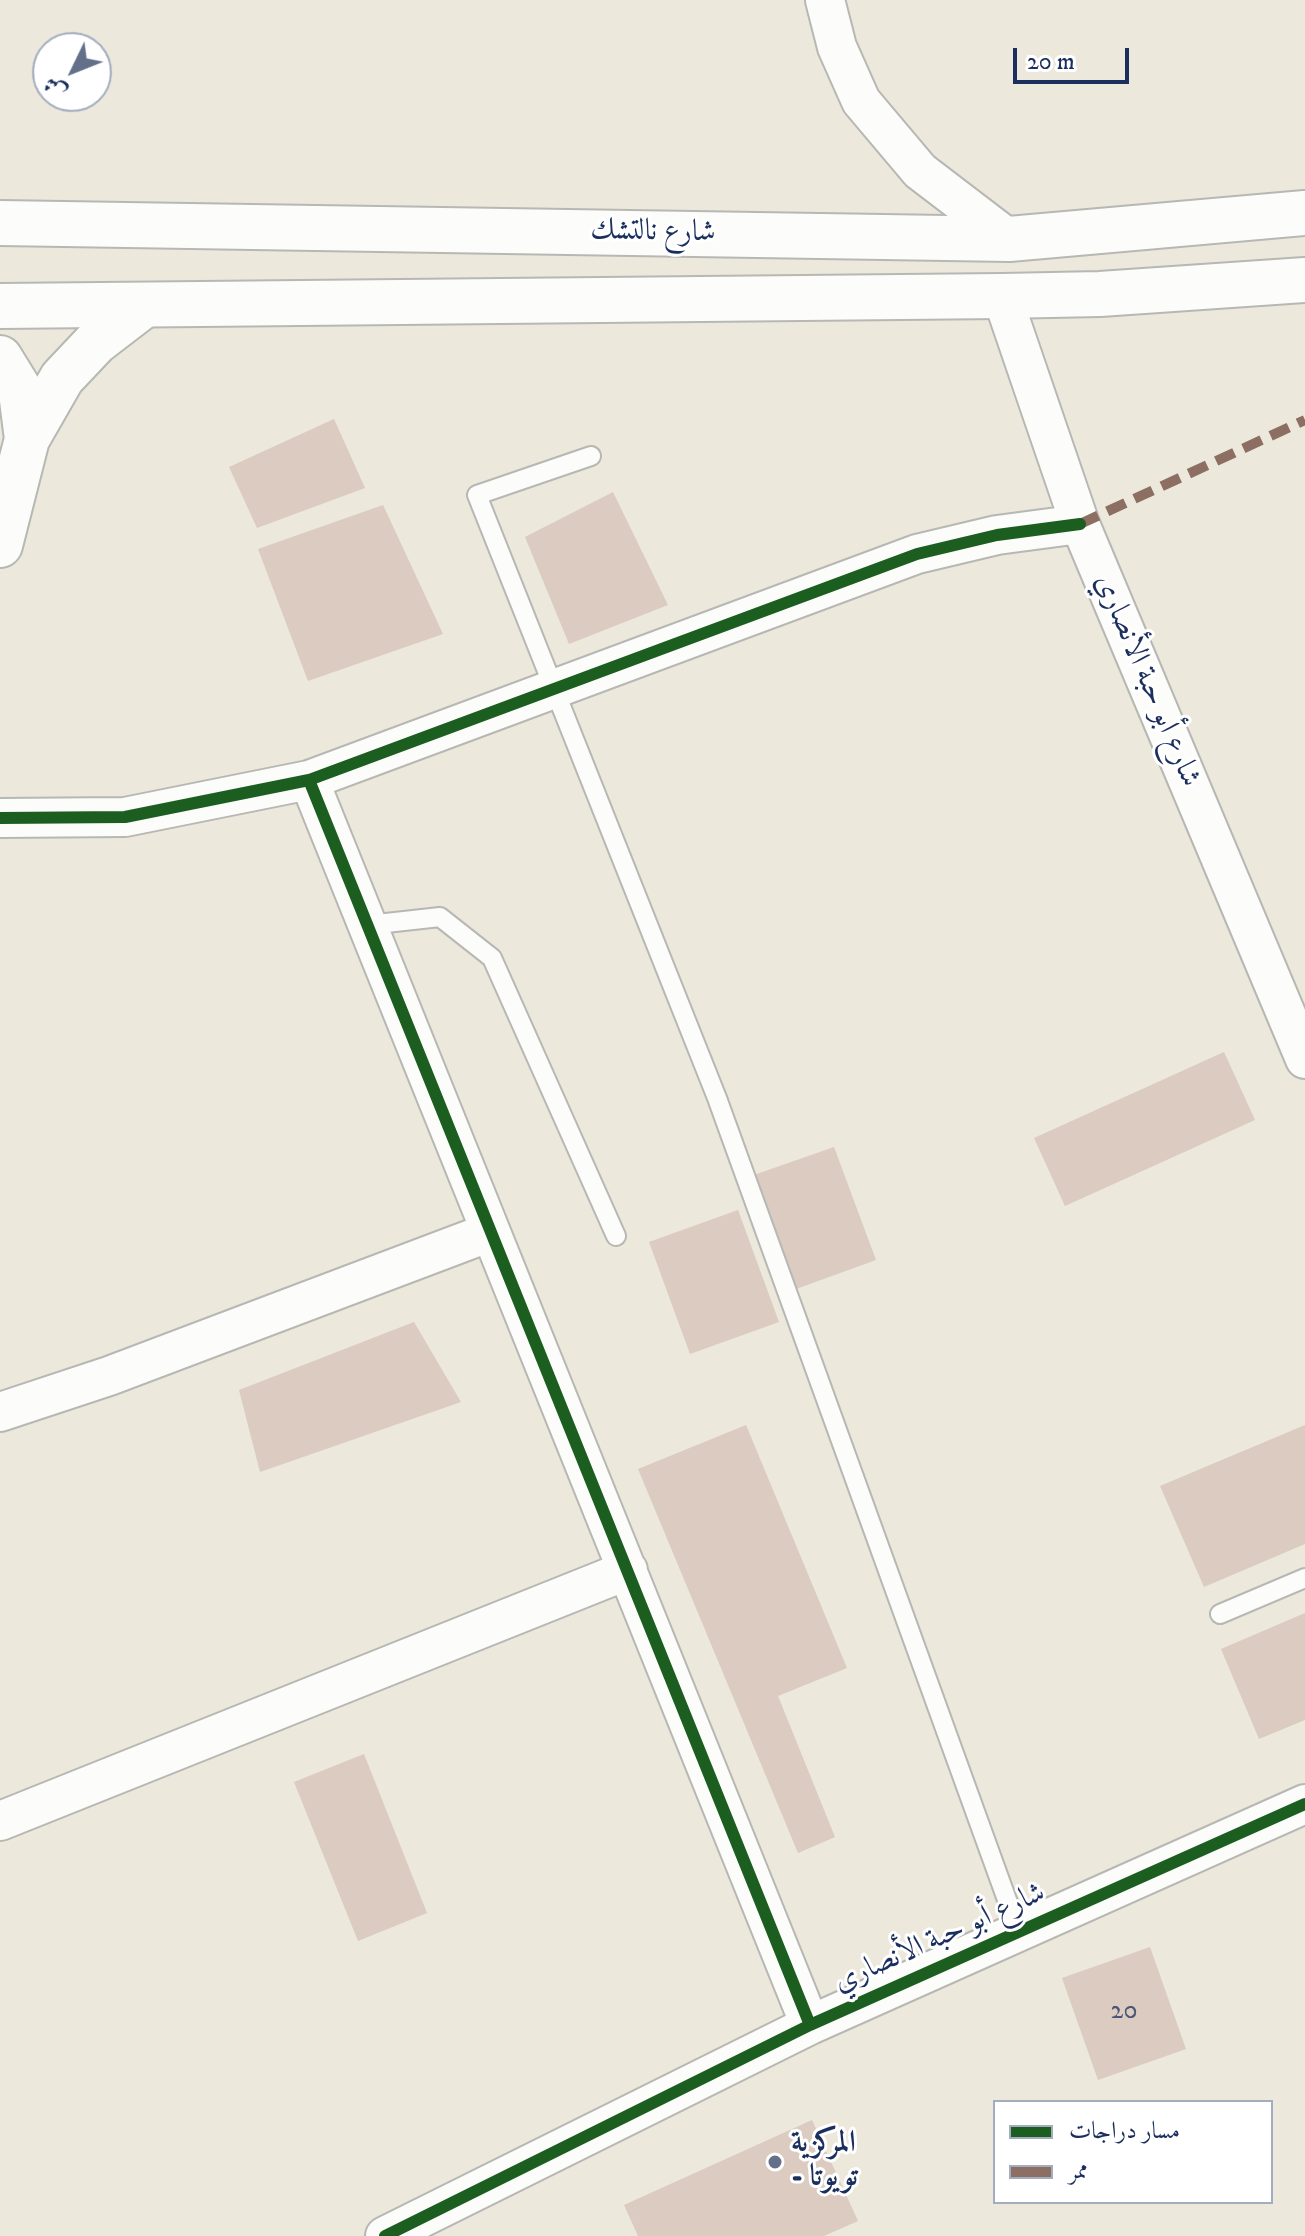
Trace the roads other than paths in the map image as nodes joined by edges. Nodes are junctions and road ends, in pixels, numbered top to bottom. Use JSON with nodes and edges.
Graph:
{"nodes":[{"id":1,"x":825,"y":0,"type":"edge"},
{"id":2,"x":1305,"y":213,"type":"edge"},
{"id":3,"x":0,"y":223,"type":"edge"},
{"id":4,"x":1009,"y":239,"type":"junction"},
{"id":5,"x":1305,"y":280,"type":"edge"},
{"id":6,"x":1002,"y":296,"type":"junction"},
{"id":7,"x":0,"y":306,"type":"edge"},
{"id":8,"x":143,"y":306,"type":"junction"},
{"id":9,"x":0,"y":358,"type":"edge"},
{"id":10,"x":27,"y":439,"type":"junction"},
{"id":11,"x":591,"y":456,"type":"dead end"},
{"id":12,"x":1080,"y":524,"type":"junction"},
{"id":13,"x":0,"y":545,"type":"edge"},
{"id":14,"x":552,"y":689,"type":"junction"},
{"id":15,"x":309,"y":780,"type":"junction"},
{"id":16,"x":0,"y":818,"type":"edge"},
{"id":17,"x":368,"y":925,"type":"junction"},
{"id":18,"x":1305,"y":1059,"type":"edge"},
{"id":19,"x":490,"y":1232,"type":"junction"},
{"id":20,"x":616,"y":1236,"type":"dead end"},
{"id":21,"x":0,"y":1412,"type":"edge"},
{"id":22,"x":628,"y":1570,"type":"junction"},
{"id":23,"x":1305,"y":1578,"type":"edge"},
{"id":24,"x":1220,"y":1614,"type":"dead end"},
{"id":25,"x":1305,"y":1804,"type":"edge"},
{"id":26,"x":0,"y":1821,"type":"edge"},
{"id":27,"x":1019,"y":1933,"type":"junction"},
{"id":28,"x":810,"y":2025,"type":"junction"},
{"id":29,"x":385,"y":2236,"type":"edge"}],
"edges":[{"from":1,"to":4,"type":"street"},
{"from":2,"to":4,"type":"main road","name":"شارع نالتشك"},
{"from":3,"to":4,"type":"main road","name":"شارع نالتشك"},
{"from":5,"to":6,"type":"main road"},
{"from":6,"to":8,"type":"main road"},
{"from":6,"to":12,"type":"street","name":"شارع أبو حبة الأنصاري"},
{"from":7,"to":8,"type":"main road"},
{"from":8,"to":10,"type":"main road"},
{"from":9,"to":10,"type":"main road"},
{"from":10,"to":13,"type":"main road"},
{"from":11,"to":14,"type":"lane"},
{"from":12,"to":14,"type":"street"},
{"from":12,"to":18,"type":"street","name":"شارع أبو حبة الأنصاري"},
{"from":14,"to":15,"type":"street"},
{"from":14,"to":27,"type":"lane"},
{"from":15,"to":16,"type":"street"},
{"from":15,"to":17,"type":"street"},
{"from":17,"to":19,"type":"street"},
{"from":17,"to":20,"type":"lane"},
{"from":19,"to":21,"type":"street"},
{"from":19,"to":22,"type":"street"},
{"from":22,"to":26,"type":"street"},
{"from":22,"to":28,"type":"street"},
{"from":23,"to":24,"type":"lane"},
{"from":25,"to":27,"type":"street","name":"شارع أبو حبة الأنصاري"},
{"from":27,"to":28,"type":"street","name":"شارع أبو حبة الأنصاري"},
{"from":28,"to":29,"type":"street","name":"شارع أبو حبة الأنصاري"}]}
